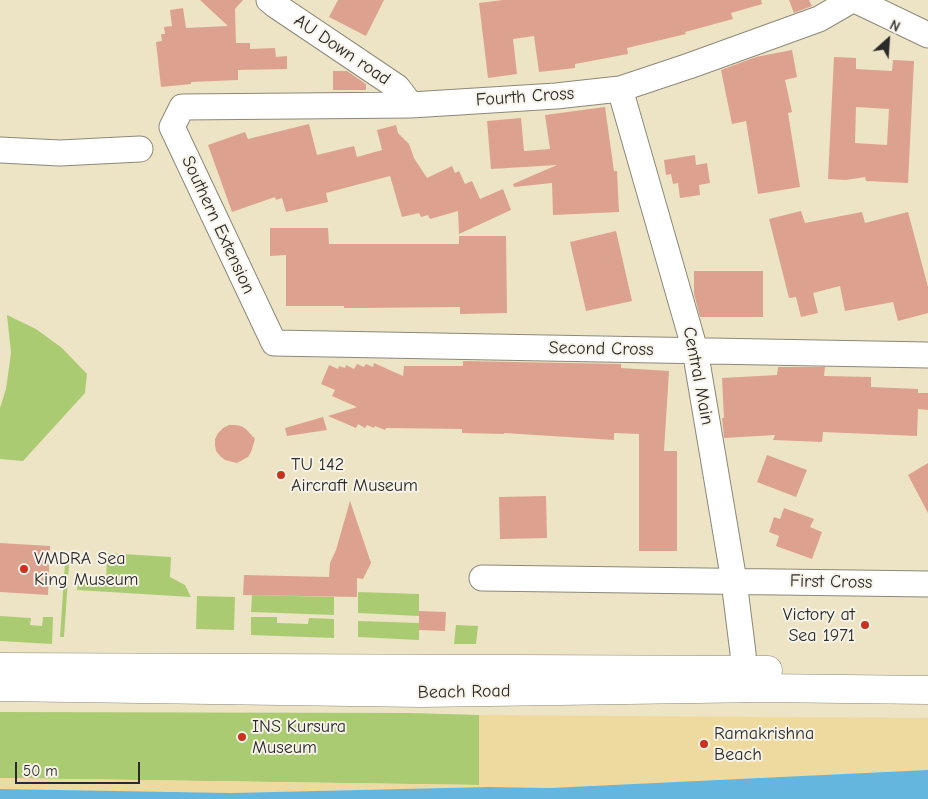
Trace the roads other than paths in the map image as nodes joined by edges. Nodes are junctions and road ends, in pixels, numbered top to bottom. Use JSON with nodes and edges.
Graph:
{"nodes":[{"id":1,"x":270,"y":0,"type":"edge"},
{"id":2,"x":853,"y":0,"type":"edge"},
{"id":3,"x":928,"y":35,"type":"edge"},
{"id":4,"x":620,"y":89,"type":"junction"},
{"id":5,"x":411,"y":105,"type":"junction"},
{"id":6,"x":182,"y":107,"type":"joint"},
{"id":7,"x":140,"y":149,"type":"dead end"},
{"id":8,"x":0,"y":150,"type":"edge"},
{"id":9,"x":274,"y":343,"type":"joint"},
{"id":10,"x":695,"y":350,"type":"junction"},
{"id":11,"x":928,"y":355,"type":"edge"},
{"id":12,"x":482,"y":578,"type":"dead end"},
{"id":13,"x":734,"y":581,"type":"junction"},
{"id":14,"x":928,"y":584,"type":"edge"},
{"id":15,"x":0,"y":667,"type":"edge"},
{"id":16,"x":928,"y":671,"type":"edge"},
{"id":17,"x":744,"y":679,"type":"junction"},
{"id":18,"x":0,"y":687,"type":"edge"},
{"id":19,"x":928,"y":690,"type":"edge"}],
"edges":[{"from":1,"to":5,"type":"street","name":"AU Down road"},
{"from":2,"to":3,"type":"street"},
{"from":2,"to":4,"type":"street","name":"Fourth Cross"},
{"from":4,"to":5,"type":"street","name":"Fourth Cross"},
{"from":4,"to":10,"type":"street","name":"Central Main"},
{"from":5,"to":6,"type":"street","name":"Fourth Cross"},
{"from":6,"to":9,"type":"street","name":"Southern Extension"},
{"from":7,"to":8,"type":"street"},
{"from":9,"to":10,"type":"street","name":"Second Cross"},
{"from":10,"to":11,"type":"street","name":"Second Cross"},
{"from":10,"to":13,"type":"street","name":"Central Main"},
{"from":12,"to":13,"type":"street","name":"First Cross"},
{"from":13,"to":14,"type":"street","name":"First Cross"},
{"from":13,"to":17,"type":"street","name":"Central Main"},
{"from":15,"to":17,"type":"main road","name":"Beach Road"},
{"from":16,"to":17,"type":"main road","name":"Beach Road"},
{"from":17,"to":18,"type":"main road","name":"Beach Road"},
{"from":17,"to":19,"type":"main road","name":"Beach Road"}]}
